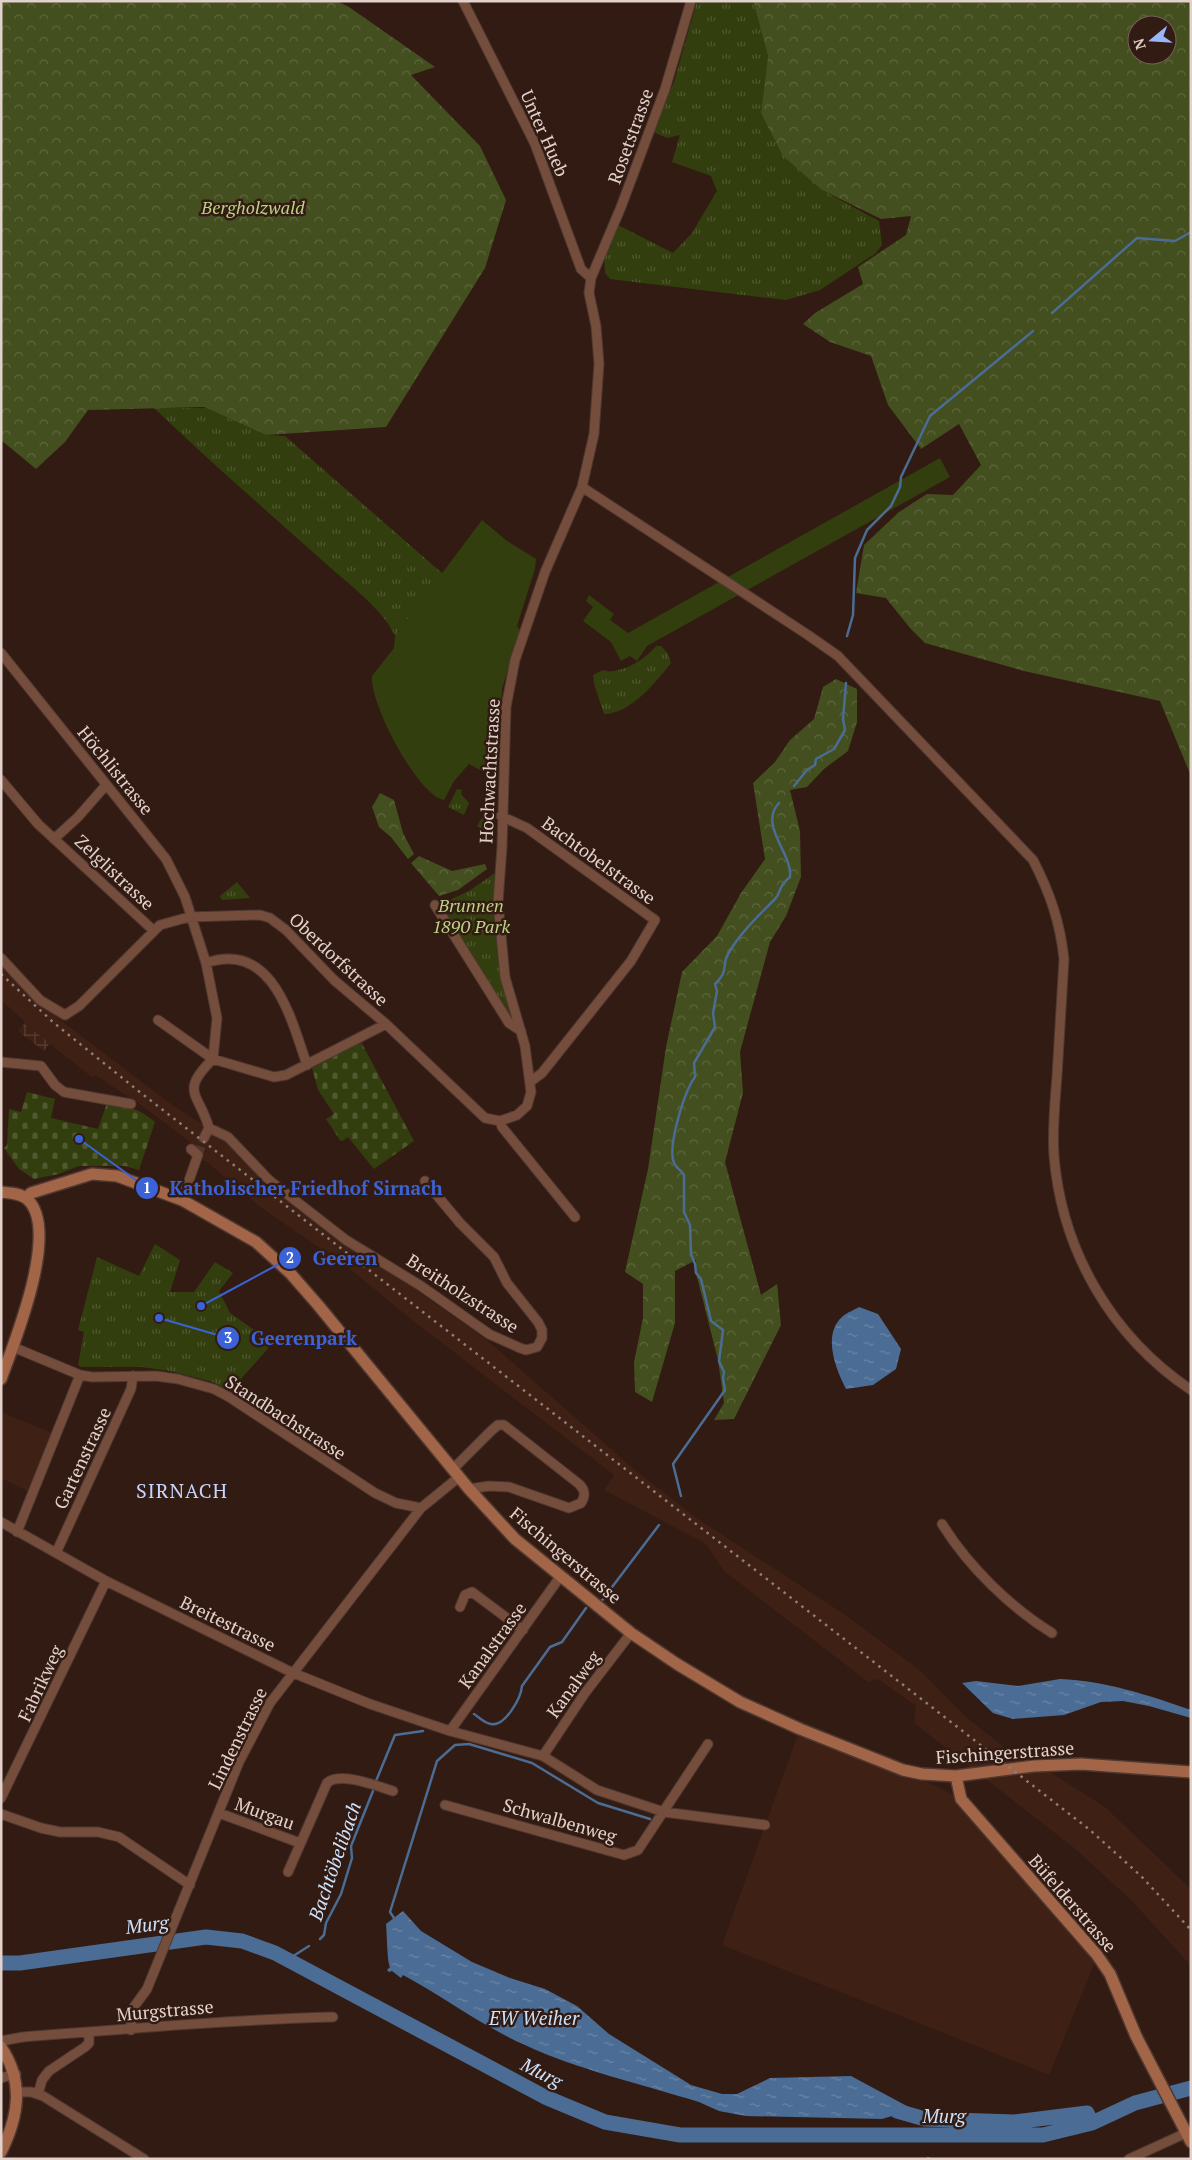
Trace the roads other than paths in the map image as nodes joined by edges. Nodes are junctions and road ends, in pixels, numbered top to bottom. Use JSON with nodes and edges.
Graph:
{"nodes":[{"id":1,"x":463,"y":1,"type":"edge"},
{"id":2,"x":691,"y":1,"type":"edge"},
{"id":3,"x":591,"y":278,"type":"junction"},
{"id":4,"x":582,"y":487,"type":"junction"},
{"id":5,"x":1,"y":653,"type":"edge"},
{"id":6,"x":1,"y":780,"type":"edge"},
{"id":7,"x":106,"y":785,"type":"junction"},
{"id":8,"x":502,"y":816,"type":"junction"},
{"id":9,"x":54,"y":839,"type":"junction"},
{"id":10,"x":435,"y":905,"type":"dead end"},
{"id":11,"x":189,"y":917,"type":"junction"},
{"id":12,"x":153,"y":930,"type":"junction"},
{"id":13,"x":1,"y":958,"type":"edge"},
{"id":14,"x":206,"y":963,"type":"junction"},
{"id":15,"x":158,"y":1020,"type":"dead end"},
{"id":16,"x":386,"y":1024,"type":"junction"},
{"id":17,"x":521,"y":1031,"type":"junction"},
{"id":18,"x":213,"y":1059,"type":"junction"},
{"id":19,"x":1,"y":1062,"type":"edge"},
{"id":20,"x":307,"y":1065,"type":"junction"},
{"id":21,"x":530,"y":1082,"type":"junction"},
{"id":22,"x":131,"y":1104,"type":"dead end"},
{"id":23,"x":500,"y":1121,"type":"junction"},
{"id":24,"x":209,"y":1128,"type":"junction"},
{"id":25,"x":204,"y":1138,"type":"tunnel mouth"},
{"id":26,"x":194,"y":1152,"type":"tunnel mouth"},
{"id":27,"x":425,"y":1181,"type":"dead end"},
{"id":28,"x":1,"y":1192,"type":"edge"},
{"id":29,"x":26,"y":1198,"type":"junction"},
{"id":30,"x":182,"y":1200,"type":"junction"},
{"id":31,"x":575,"y":1217,"type":"dead end"},
{"id":32,"x":13,"y":1347,"type":"junction"},
{"id":33,"x":80,"y":1374,"type":"junction"},
{"id":34,"x":133,"y":1376,"type":"junction"},
{"id":35,"x":1,"y":1379,"type":"edge"},
{"id":36,"x":1191,"y":1390,"type":"edge"},
{"id":37,"x":456,"y":1473,"type":"junction"},
{"id":38,"x":469,"y":1489,"type":"junction"},
{"id":39,"x":421,"y":1508,"type":"junction"},
{"id":40,"x":1,"y":1522,"type":"edge"},
{"id":41,"x":942,"y":1524,"type":"dead end"},
{"id":42,"x":17,"y":1532,"type":"junction"},
{"id":43,"x":56,"y":1553,"type":"junction"},
{"id":44,"x":560,"y":1577,"type":"junction"},
{"id":45,"x":106,"y":1581,"type":"junction"},
{"id":46,"x":460,"y":1607,"type":"dead end"},
{"id":47,"x":523,"y":1630,"type":"junction"},
{"id":48,"x":631,"y":1633,"type":"junction"},
{"id":49,"x":1052,"y":1633,"type":"dead end"},
{"id":50,"x":291,"y":1672,"type":"junction"},
{"id":51,"x":450,"y":1731,"type":"junction"},
{"id":52,"x":708,"y":1744,"type":"dead end"},
{"id":53,"x":543,"y":1756,"type":"junction"},
{"id":54,"x":1191,"y":1772,"type":"edge"},
{"id":55,"x":956,"y":1776,"type":"junction"},
{"id":56,"x":393,"y":1791,"type":"dead end"},
{"id":57,"x":1,"y":1798,"type":"edge"},
{"id":58,"x":445,"y":1805,"type":"dead end"},
{"id":59,"x":664,"y":1812,"type":"junction"},
{"id":60,"x":219,"y":1813,"type":"junction"},
{"id":61,"x":1,"y":1814,"type":"edge"},
{"id":62,"x":765,"y":1825,"type":"dead end"},
{"id":63,"x":300,"y":1843,"type":"junction"},
{"id":64,"x":288,"y":1872,"type":"dead end"},
{"id":65,"x":190,"y":1885,"type":"junction"},
{"id":66,"x":333,"y":2017,"type":"dead end"},
{"id":67,"x":131,"y":2030,"type":"junction"},
{"id":68,"x":89,"y":2033,"type":"junction"},
{"id":69,"x":1,"y":2041,"type":"edge"},
{"id":70,"x":1,"y":2047,"type":"edge"},
{"id":71,"x":16,"y":2074,"type":"junction"},
{"id":72,"x":1,"y":2078,"type":"edge"},
{"id":73,"x":17,"y":2092,"type":"junction"},
{"id":74,"x":38,"y":2094,"type":"junction"},
{"id":75,"x":1188,"y":2138,"type":"edge"},
{"id":76,"x":1,"y":2152,"type":"edge"},
{"id":77,"x":144,"y":2159,"type":"edge"},
{"id":78,"x":1129,"y":2159,"type":"edge"}],
"edges":[{"from":1,"to":3,"type":"street","name":"Unter Hueb"},
{"from":2,"to":3,"type":"street","name":"Rosetstrasse"},
{"from":3,"to":4,"type":"street","name":"Hochwachtstrasse"},
{"from":4,"to":8,"type":"street","name":"Hochwachtstrasse"},
{"from":4,"to":36,"type":"street"},
{"from":5,"to":7,"type":"street","name":"Höchlistrasse"},
{"from":6,"to":9,"type":"street","name":"Zelglistrasse"},
{"from":7,"to":9,"type":"street"},
{"from":7,"to":11,"type":"street","name":"Höchlistrasse"},
{"from":8,"to":17,"type":"street","name":"Hochwachtstrasse"},
{"from":8,"to":21,"type":"street","name":"Bachtobelstrasse"},
{"from":9,"to":12,"type":"street","name":"Zelglistrasse"},
{"from":10,"to":17,"type":"street"},
{"from":11,"to":12,"type":"street","name":"Oberdorfstrasse"},
{"from":11,"to":14,"type":"street","name":"Höchlistrasse"},
{"from":11,"to":16,"type":"street","name":"Oberdorfstrasse"},
{"from":12,"to":13,"type":"street","name":"Oberdorfstrasse"},
{"from":14,"to":18,"type":"street","name":"Höchlistrasse"},
{"from":14,"to":20,"type":"street"},
{"from":15,"to":18,"type":"street"},
{"from":16,"to":20,"type":"street"},
{"from":16,"to":23,"type":"street"},
{"from":17,"to":21,"type":"street","name":"Hochwachtstrasse"},
{"from":18,"to":20,"type":"street"},
{"from":18,"to":24,"type":"street"},
{"from":19,"to":22,"type":"street"},
{"from":21,"to":23,"type":"street","name":"Hochwachtstrasse"},
{"from":23,"to":31,"type":"street"},
{"from":24,"to":25,"type":"street"},
{"from":24,"to":27,"type":"street","name":"Breitholzstrasse"},
{"from":26,"to":30,"type":"street"},
{"from":28,"to":29,"type":"main road"},
{"from":29,"to":30,"type":"main road","name":"Fischingerstrasse"},
{"from":29,"to":32,"type":"main road"},
{"from":30,"to":37,"type":"main road","name":"Fischingerstrasse"},
{"from":32,"to":33,"type":"street","name":"Standbachstrasse"},
{"from":32,"to":35,"type":"main road"},
{"from":33,"to":34,"type":"street","name":"Standbachstrasse"},
{"from":33,"to":42,"type":"street"},
{"from":34,"to":39,"type":"street","name":"Standbachstrasse"},
{"from":34,"to":43,"type":"street","name":"Gartenstrasse"},
{"from":37,"to":38,"type":"main road","name":"Fischingerstrasse"},
{"from":37,"to":38,"type":"street","name":"Lindenstrasse"},
{"from":37,"to":39,"type":"street","name":"Lindenstrasse"},
{"from":38,"to":44,"type":"main road","name":"Fischingerstrasse"},
{"from":39,"to":50,"type":"street","name":"Lindenstrasse"},
{"from":40,"to":42,"type":"street","name":"Breitestrasse"},
{"from":41,"to":49,"type":"street"},
{"from":42,"to":43,"type":"street","name":"Breitestrasse"},
{"from":43,"to":45,"type":"street","name":"Breitestrasse"},
{"from":44,"to":47,"type":"street","name":"Kanalstrasse"},
{"from":44,"to":48,"type":"main road","name":"Fischingerstrasse"},
{"from":45,"to":50,"type":"street","name":"Breitestrasse"},
{"from":45,"to":57,"type":"street","name":"Fabrikweg"},
{"from":46,"to":47,"type":"street"},
{"from":47,"to":51,"type":"street","name":"Kanalstrasse"},
{"from":48,"to":53,"type":"street","name":"Kanalweg"},
{"from":48,"to":55,"type":"main road","name":"Fischingerstrasse"},
{"from":50,"to":51,"type":"street","name":"Breitestrasse"},
{"from":50,"to":60,"type":"street","name":"Lindenstrasse"},
{"from":51,"to":53,"type":"street","name":"Breitestrasse"},
{"from":52,"to":59,"type":"street","name":"Schwalbenweg"},
{"from":53,"to":59,"type":"street","name":"Breitestrasse"},
{"from":54,"to":55,"type":"main road","name":"Fischingerstrasse"},
{"from":55,"to":75,"type":"main road","name":"Büfelderstrasse"},
{"from":56,"to":63,"type":"street","name":"Murgau"},
{"from":58,"to":59,"type":"street","name":"Schwalbenweg"},
{"from":59,"to":62,"type":"street"},
{"from":60,"to":63,"type":"street","name":"Murgau"},
{"from":60,"to":65,"type":"street","name":"Lindenstrasse"},
{"from":61,"to":65,"type":"street"},
{"from":63,"to":64,"type":"street","name":"Murgau"},
{"from":65,"to":67,"type":"street","name":"Lindenstrasse"},
{"from":66,"to":67,"type":"street","name":"Murgstrasse"},
{"from":67,"to":68,"type":"street","name":"Murgstrasse"},
{"from":68,"to":69,"type":"street","name":"Murgstrasse"},
{"from":68,"to":74,"type":"street"},
{"from":70,"to":71,"type":"main road"},
{"from":71,"to":72,"type":"street"},
{"from":71,"to":73,"type":"main road"},
{"from":73,"to":74,"type":"street"},
{"from":73,"to":76,"type":"main road"},
{"from":74,"to":77,"type":"street"},
{"from":75,"to":78,"type":"street"}]}
